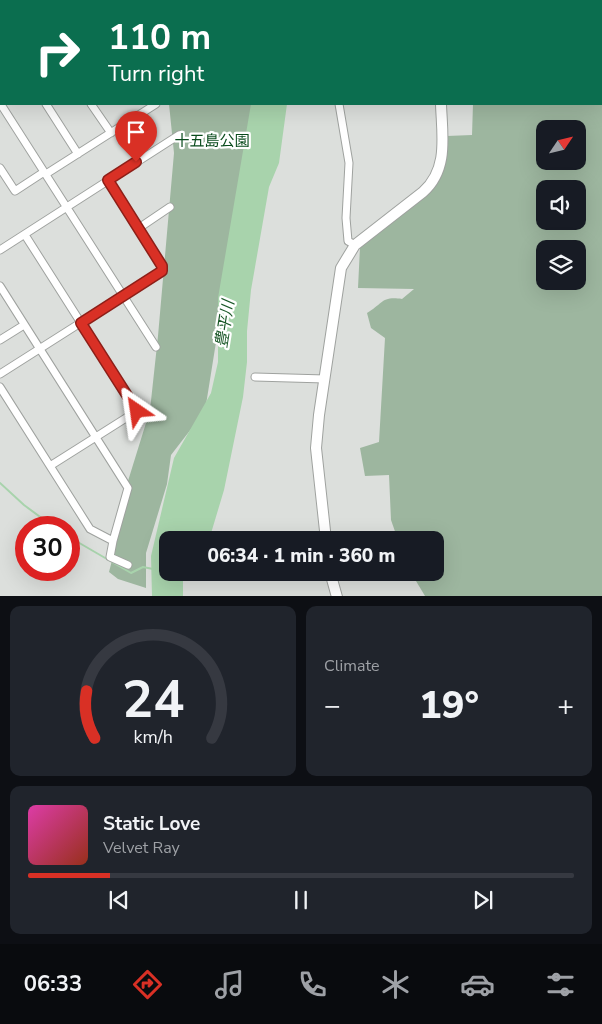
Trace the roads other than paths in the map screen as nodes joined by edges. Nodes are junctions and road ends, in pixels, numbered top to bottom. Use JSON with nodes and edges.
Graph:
{"nodes":[{"id":1,"x":1,"y":105,"type":"edge"},
{"id":2,"x":47,"y":105,"type":"edge"},
{"id":3,"x":92,"y":105,"type":"edge"},
{"id":4,"x":154,"y":105,"type":"edge"},
{"id":5,"x":339,"y":105,"type":"edge"},
{"id":6,"x":441,"y":105,"type":"edge"},
{"id":7,"x":111,"y":133,"type":"junction"},
{"id":8,"x":179,"y":135,"type":"dead end"},
{"id":9,"x":78,"y":154,"type":"junction"},
{"id":10,"x":0,"y":168,"type":"edge"},
{"id":11,"x":45,"y":173,"type":"junction"},
{"id":12,"x":108,"y":180,"type":"junction"},
{"id":13,"x":67,"y":207,"type":"junction"},
{"id":14,"x":170,"y":207,"type":"dead end"},
{"id":15,"x":139,"y":228,"type":"junction"},
{"id":16,"x":25,"y":234,"type":"junction"},
{"id":17,"x":355,"y":245,"type":"junction"},
{"id":18,"x":0,"y":250,"type":"edge"},
{"id":19,"x":1,"y":290,"type":"edge"},
{"id":20,"x":123,"y":296,"type":"junction"},
{"id":21,"x":81,"y":323,"type":"junction"},
{"id":22,"x":24,"y":325,"type":"junction"},
{"id":23,"x":0,"y":340,"type":"edge"},
{"id":24,"x":156,"y":347,"type":"dead end"},
{"id":25,"x":40,"y":349,"type":"junction"},
{"id":26,"x":0,"y":374,"type":"edge"},
{"id":27,"x":255,"y":377,"type":"dead end"},
{"id":28,"x":325,"y":379,"type":"junction"},
{"id":29,"x":0,"y":386,"type":"edge"},
{"id":30,"x":96,"y":437,"type":"junction"},
{"id":31,"x":50,"y":466,"type":"junction"},
{"id":32,"x":325,"y":531,"type":"edge"},
{"id":33,"x":113,"y":541,"type":"junction"},
{"id":34,"x":128,"y":565,"type":"dead end"},
{"id":35,"x":333,"y":581,"type":"edge"},
{"id":36,"x":337,"y":596,"type":"edge"}],
"edges":[{"from":1,"to":11,"type":"street"},
{"from":2,"to":9,"type":"street"},
{"from":3,"to":7,"type":"street"},
{"from":4,"to":7,"type":"street"},
{"from":5,"to":17,"type":"street"},
{"from":6,"to":17,"type":"street"},
{"from":7,"to":9,"type":"street"},
{"from":8,"to":12,"type":"street"},
{"from":9,"to":11,"type":"street"},
{"from":10,"to":11,"type":"street"},
{"from":11,"to":13,"type":"street"},
{"from":12,"to":13,"type":"street"},
{"from":12,"to":15,"type":"street"},
{"from":13,"to":16,"type":"street"},
{"from":13,"to":20,"type":"street"},
{"from":14,"to":15,"type":"street"},
{"from":15,"to":20,"type":"street"},
{"from":16,"to":18,"type":"street"},
{"from":16,"to":21,"type":"street"},
{"from":17,"to":28,"type":"street"},
{"from":19,"to":22,"type":"street"},
{"from":20,"to":21,"type":"street"},
{"from":20,"to":24,"type":"street"},
{"from":21,"to":25,"type":"street"},
{"from":21,"to":30,"type":"street"},
{"from":22,"to":23,"type":"street"},
{"from":22,"to":25,"type":"street"},
{"from":25,"to":26,"type":"street"},
{"from":25,"to":30,"type":"street"},
{"from":27,"to":28,"type":"street"},
{"from":28,"to":32,"type":"street"},
{"from":29,"to":31,"type":"street"},
{"from":30,"to":31,"type":"street"},
{"from":30,"to":33,"type":"street"},
{"from":31,"to":33,"type":"street"},
{"from":33,"to":34,"type":"street"},
{"from":35,"to":36,"type":"street"}]}
